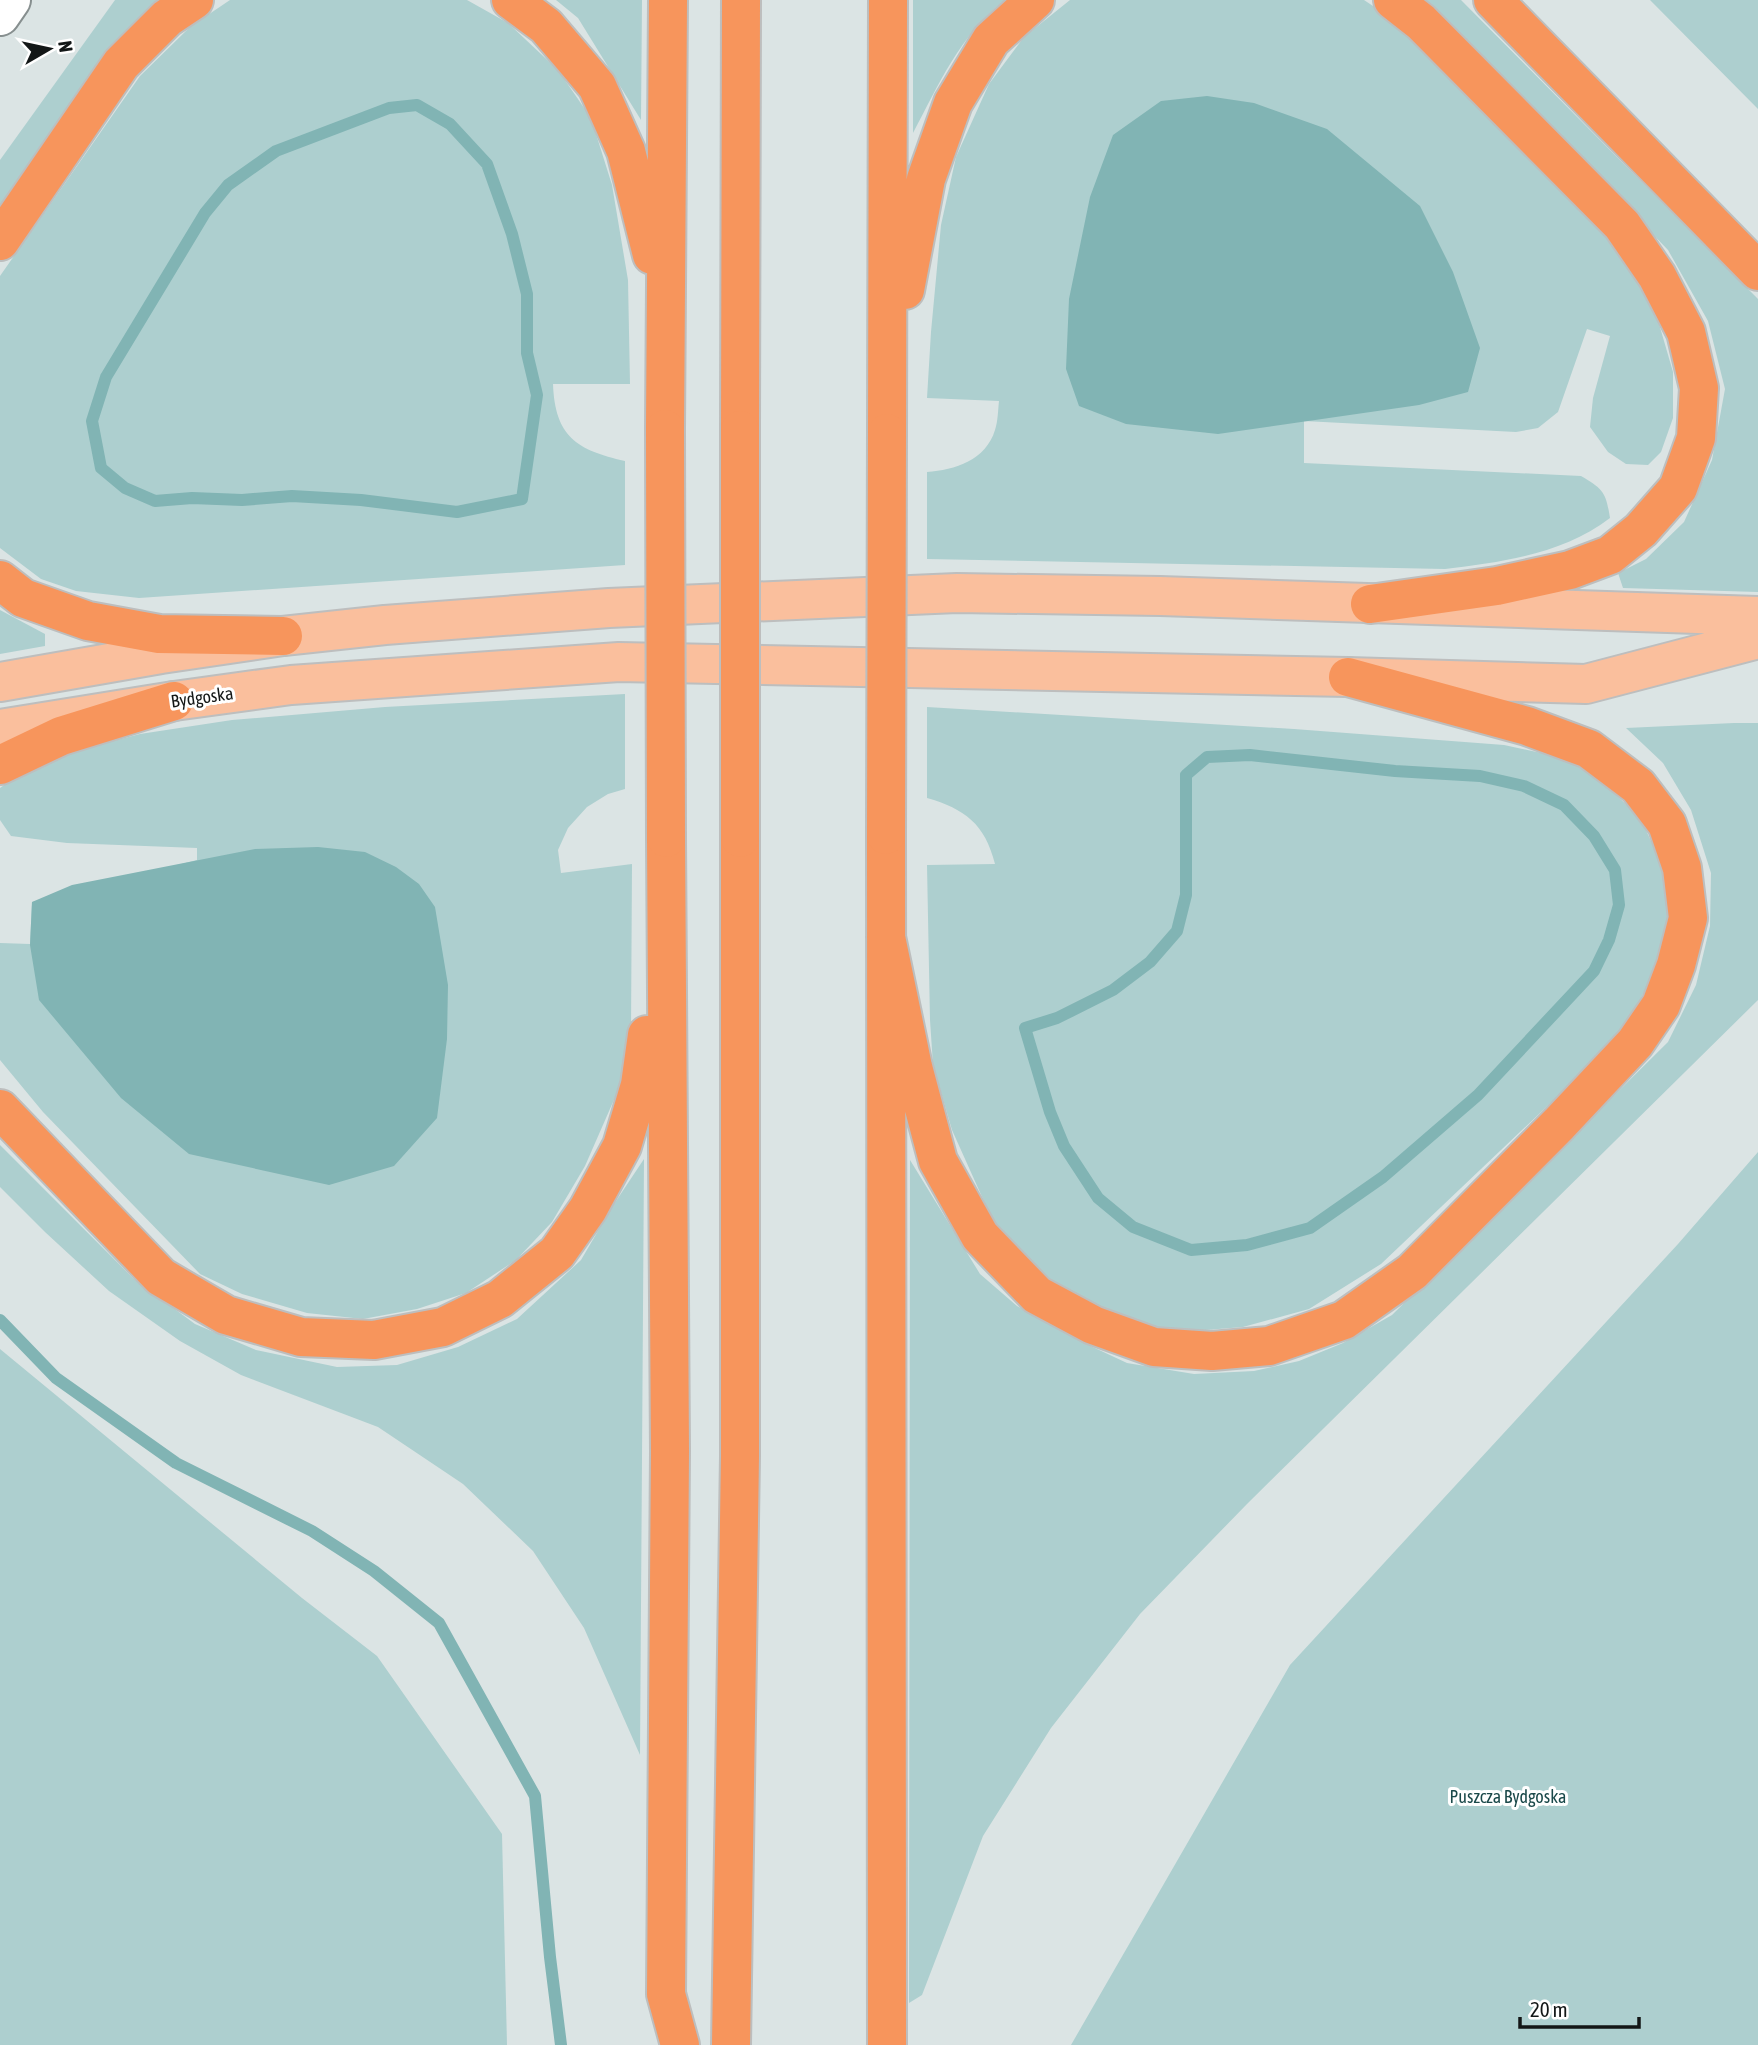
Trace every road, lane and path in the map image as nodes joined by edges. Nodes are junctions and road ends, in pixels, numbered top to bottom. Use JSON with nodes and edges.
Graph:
{"nodes":[{"id":1,"x":11,"y":0,"type":"edge"},
{"id":2,"x":194,"y":0,"type":"edge"},
{"id":3,"x":511,"y":0,"type":"edge"},
{"id":4,"x":668,"y":0,"type":"edge"},
{"id":5,"x":741,"y":0,"type":"edge"},
{"id":6,"x":888,"y":0,"type":"edge"},
{"id":7,"x":1035,"y":0,"type":"edge"},
{"id":8,"x":1393,"y":0,"type":"edge"},
{"id":9,"x":1493,"y":0,"type":"edge"},
{"id":10,"x":0,"y":16,"type":"edge"},
{"id":11,"x":0,"y":241,"type":"edge"},
{"id":12,"x":1758,"y":271,"type":"edge"},
{"id":13,"x":665,"y":322,"type":"junction"},
{"id":14,"x":887,"y":381,"type":"junction"},
{"id":15,"x":0,"y":580,"type":"edge"},
{"id":16,"x":1370,"y":604,"type":"junction"},
{"id":17,"x":1758,"y":616,"type":"edge"},
{"id":18,"x":283,"y":636,"type":"junction"},
{"id":19,"x":1758,"y":639,"type":"edge"},
{"id":20,"x":1348,"y":677,"type":"junction"},
{"id":21,"x":0,"y":682,"type":"edge"},
{"id":22,"x":174,"y":701,"type":"junction"},
{"id":23,"x":0,"y":729,"type":"edge"},
{"id":24,"x":0,"y":765,"type":"edge"},
{"id":25,"x":665,"y":918,"type":"junction"},
{"id":26,"x":886,"y":937,"type":"junction"},
{"id":27,"x":0,"y":1109,"type":"edge"},
{"id":28,"x":680,"y":2045,"type":"edge"},
{"id":29,"x":731,"y":2045,"type":"edge"},
{"id":30,"x":887,"y":2045,"type":"edge"}],
"edges":[{"from":1,"to":10,"type":"street"},
{"from":2,"to":11,"type":"highway"},
{"from":3,"to":13,"type":"highway"},
{"from":4,"to":13,"type":"highway"},
{"from":5,"to":29,"type":"highway","bridge":true},
{"from":6,"to":14,"type":"highway"},
{"from":7,"to":14,"type":"highway"},
{"from":8,"to":16,"type":"highway"},
{"from":9,"to":12,"type":"highway"},
{"from":13,"to":25,"type":"highway","bridge":true},
{"from":14,"to":26,"type":"highway","bridge":true},
{"from":15,"to":18,"type":"highway"},
{"from":16,"to":17,"type":"main road"},
{"from":16,"to":18,"type":"main road"},
{"from":18,"to":21,"type":"main road"},
{"from":19,"to":20,"type":"main road","name":"Bydgoska"},
{"from":20,"to":22,"type":"main road","name":"Bydgoska"},
{"from":20,"to":26,"type":"highway"},
{"from":22,"to":23,"type":"main road","name":"Bydgoska"},
{"from":22,"to":24,"type":"highway"},
{"from":25,"to":27,"type":"highway"},
{"from":25,"to":28,"type":"highway"},
{"from":26,"to":30,"type":"highway"}]}
